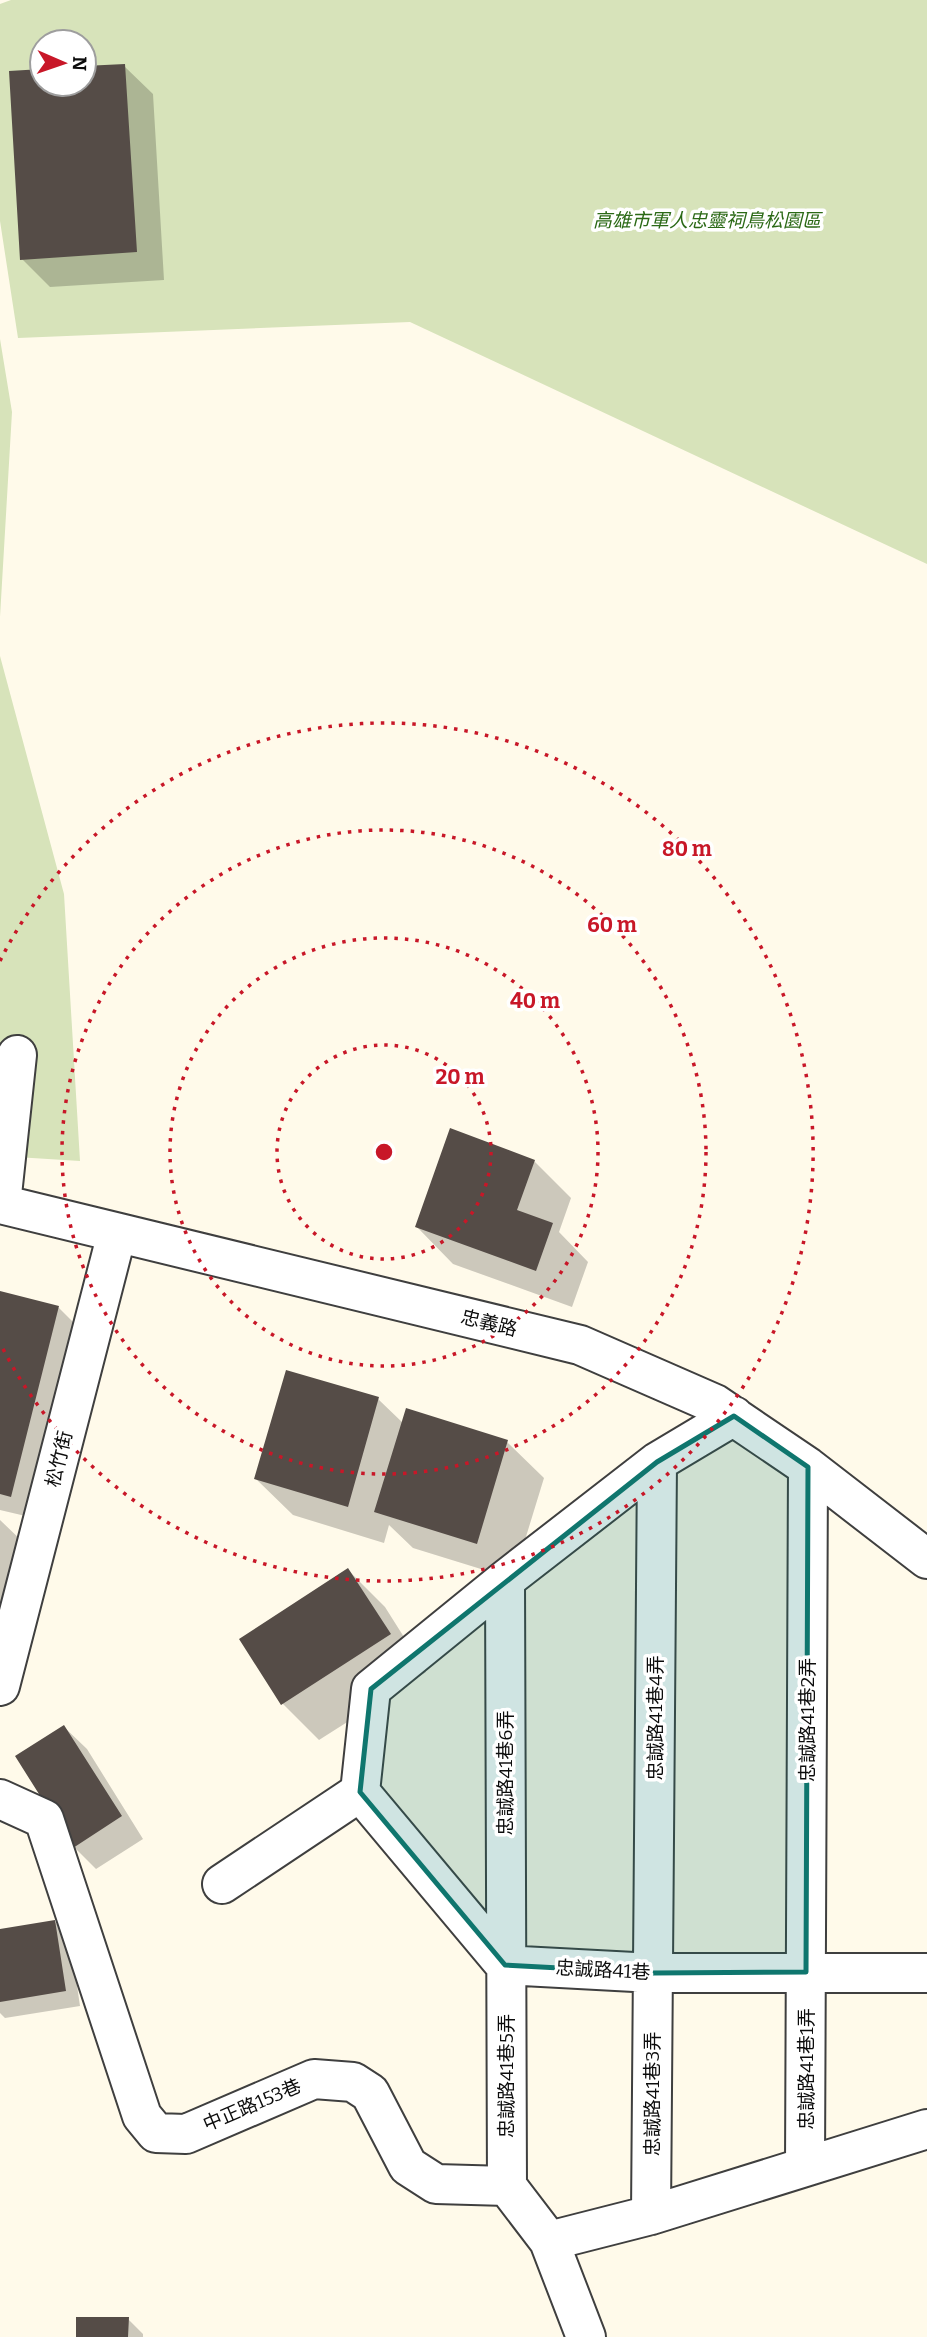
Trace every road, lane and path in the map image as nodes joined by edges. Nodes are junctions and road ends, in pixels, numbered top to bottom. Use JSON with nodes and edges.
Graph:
{"nodes":[{"id":1,"x":17,"y":1055,"type":"dead end"},
{"id":2,"x":1,"y":1204,"type":"edge"},
{"id":3,"x":117,"y":1233,"type":"junction"},
{"id":4,"x":734,"y":1416,"type":"junction"},
{"id":5,"x":657,"y":1462,"type":"junction"},
{"id":6,"x":808,"y":1467,"type":"junction"},
{"id":7,"x":927,"y":1559,"type":"edge"},
{"id":8,"x":505,"y":1580,"type":"junction"},
{"id":9,"x":0,"y":1686,"type":"edge"},
{"id":10,"x":360,"y":1792,"type":"junction"},
{"id":11,"x":0,"y":1799,"type":"edge"},
{"id":12,"x":222,"y":1884,"type":"dead end"},
{"id":13,"x":505,"y":1965,"type":"junction"},
{"id":14,"x":806,"y":1972,"type":"junction"},
{"id":15,"x":653,"y":1973,"type":"junction"},
{"id":16,"x":927,"y":1973,"type":"edge"},
{"id":17,"x":927,"y":2129,"type":"edge"},
{"id":18,"x":805,"y":2166,"type":"junction"},
{"id":19,"x":507,"y":2186,"type":"junction"},
{"id":20,"x":651,"y":2215,"type":"junction"},
{"id":21,"x":549,"y":2241,"type":"junction"},
{"id":22,"x":586,"y":2337,"type":"edge"}],
"edges":[{"from":1,"to":2,"type":"street"},
{"from":2,"to":3,"type":"street","name":"忠義路"},
{"from":3,"to":4,"type":"street","name":"忠義路"},
{"from":3,"to":9,"type":"street","name":"松竹街"},
{"from":4,"to":5,"type":"street"},
{"from":4,"to":6,"type":"street","name":"忠義路"},
{"from":5,"to":8,"type":"street"},
{"from":5,"to":15,"type":"street","name":"忠誠路41巷4弄"},
{"from":6,"to":7,"type":"street","name":"忠義路"},
{"from":6,"to":14,"type":"street","name":"忠誠路41巷2弄"},
{"from":8,"to":10,"type":"street"},
{"from":8,"to":13,"type":"street","name":"忠誠路41巷6弄"},
{"from":10,"to":12,"type":"street"},
{"from":10,"to":13,"type":"street"},
{"from":11,"to":19,"type":"street","name":"中正路153巷"},
{"from":13,"to":15,"type":"street","name":"忠誠路41巷"},
{"from":13,"to":19,"type":"street","name":"忠誠路41巷5弄"},
{"from":14,"to":15,"type":"street","name":"忠誠路41巷"},
{"from":14,"to":16,"type":"street","name":"忠誠路41巷"},
{"from":14,"to":18,"type":"street","name":"忠誠路41巷1弄"},
{"from":15,"to":20,"type":"street","name":"忠誠路41巷3弄"},
{"from":17,"to":18,"type":"street"},
{"from":18,"to":20,"type":"street"},
{"from":19,"to":21,"type":"street"},
{"from":20,"to":21,"type":"street"},
{"from":21,"to":22,"type":"street"}]}
